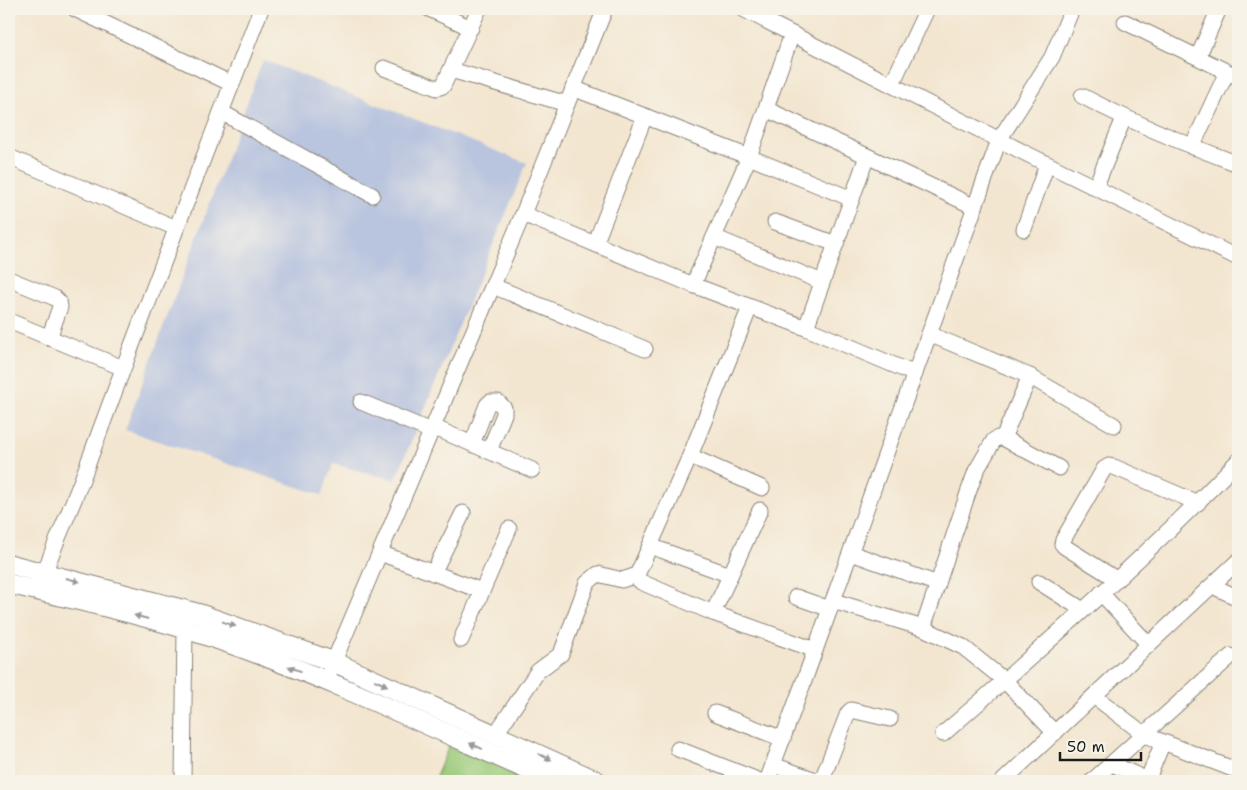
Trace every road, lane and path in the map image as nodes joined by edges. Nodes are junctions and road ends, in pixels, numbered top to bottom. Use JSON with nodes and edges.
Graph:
{"nodes":[{"id":1,"x":75,"y":9,"type":"edge"},
{"id":2,"x":261,"y":9,"type":"edge"},
{"id":3,"x":429,"y":9,"type":"edge"},
{"id":4,"x":479,"y":9,"type":"edge"},
{"id":5,"x":743,"y":9,"type":"edge"},
{"id":6,"x":926,"y":9,"type":"edge"},
{"id":7,"x":1072,"y":9,"type":"edge"},
{"id":8,"x":1219,"y":9,"type":"edge"},
{"id":9,"x":602,"y":10,"type":"edge"},
{"id":10,"x":1125,"y":22,"type":"dead end"},
{"id":11,"x":471,"y":28,"type":"junction"},
{"id":12,"x":792,"y":34,"type":"junction"},
{"id":13,"x":1198,"y":58,"type":"junction"},
{"id":14,"x":384,"y":68,"type":"dead end"},
{"id":15,"x":451,"y":70,"type":"junction"},
{"id":16,"x":1233,"y":74,"type":"edge"},
{"id":17,"x":232,"y":84,"type":"junction"},
{"id":18,"x":892,"y":84,"type":"junction"},
{"id":19,"x":573,"y":88,"type":"junction"},
{"id":20,"x":1082,"y":96,"type":"dead end"},
{"id":21,"x":567,"y":104,"type":"junction"},
{"id":22,"x":766,"y":108,"type":"junction"},
{"id":23,"x":221,"y":112,"type":"junction"},
{"id":24,"x":645,"y":116,"type":"junction"},
{"id":25,"x":1124,"y":118,"type":"junction"},
{"id":26,"x":999,"y":140,"type":"junction"},
{"id":27,"x":1192,"y":147,"type":"junction"},
{"id":28,"x":867,"y":156,"type":"junction"},
{"id":29,"x":9,"y":157,"type":"edge"},
{"id":30,"x":749,"y":157,"type":"junction"},
{"id":31,"x":1047,"y":164,"type":"junction"},
{"id":32,"x":1238,"y":164,"type":"edge"},
{"id":33,"x":1095,"y":188,"type":"junction"},
{"id":34,"x":372,"y":195,"type":"dead end"},
{"id":35,"x":852,"y":199,"type":"junction"},
{"id":36,"x":975,"y":207,"type":"junction"},
{"id":37,"x":523,"y":214,"type":"junction"},
{"id":38,"x":775,"y":222,"type":"dead end"},
{"id":39,"x":176,"y":228,"type":"junction"},
{"id":40,"x":1024,"y":228,"type":"dead end"},
{"id":41,"x":714,"y":237,"type":"junction"},
{"id":42,"x":595,"y":244,"type":"junction"},
{"id":43,"x":836,"y":244,"type":"junction"},
{"id":44,"x":1238,"y":258,"type":"edge"},
{"id":45,"x":9,"y":279,"type":"edge"},
{"id":46,"x":822,"y":282,"type":"junction"},
{"id":47,"x":693,"y":285,"type":"junction"},
{"id":48,"x":493,"y":286,"type":"junction"},
{"id":49,"x":750,"y":307,"type":"junction"},
{"id":50,"x":9,"y":321,"type":"edge"},
{"id":51,"x":806,"y":328,"type":"junction"},
{"id":52,"x":929,"y":334,"type":"junction"},
{"id":53,"x":49,"y":338,"type":"junction"},
{"id":54,"x":645,"y":349,"type":"dead end"},
{"id":55,"x":124,"y":368,"type":"junction"},
{"id":56,"x":915,"y":374,"type":"junction"},
{"id":57,"x":1030,"y":376,"type":"junction"},
{"id":58,"x":361,"y":402,"type":"dead end"},
{"id":59,"x":1114,"y":426,"type":"dead end"},
{"id":60,"x":432,"y":429,"type":"junction"},
{"id":61,"x":1002,"y":438,"type":"junction"},
{"id":62,"x":472,"y":444,"type":"junction"},
{"id":63,"x":489,"y":452,"type":"junction"},
{"id":64,"x":690,"y":456,"type":"junction"},
{"id":65,"x":1238,"y":462,"type":"edge"},
{"id":66,"x":1059,"y":468,"type":"dead end"},
{"id":67,"x":532,"y":470,"type":"dead end"},
{"id":68,"x":762,"y":488,"type":"dead end"},
{"id":69,"x":1198,"y":503,"type":"junction"},
{"id":70,"x":760,"y":510,"type":"dead end"},
{"id":71,"x":463,"y":514,"type":"dead end"},
{"id":72,"x":509,"y":529,"type":"dead end"},
{"id":73,"x":650,"y":546,"type":"junction"},
{"id":74,"x":380,"y":553,"type":"junction"},
{"id":75,"x":850,"y":553,"type":"junction"},
{"id":76,"x":1238,"y":561,"type":"edge"},
{"id":77,"x":9,"y":564,"type":"edge"},
{"id":78,"x":433,"y":572,"type":"junction"},
{"id":79,"x":44,"y":573,"type":"junction"},
{"id":80,"x":637,"y":575,"type":"junction"},
{"id":81,"x":730,"y":575,"type":"junction"},
{"id":82,"x":1116,"y":579,"type":"junction"},
{"id":83,"x":1039,"y":582,"type":"dead end"},
{"id":84,"x":938,"y":584,"type":"junction"},
{"id":85,"x":1212,"y":586,"type":"junction"},
{"id":86,"x":10,"y":587,"type":"edge"},
{"id":87,"x":39,"y":591,"type":"junction"},
{"id":88,"x":482,"y":591,"type":"junction"},
{"id":89,"x":1101,"y":593,"type":"junction"},
{"id":90,"x":796,"y":597,"type":"dead end"},
{"id":91,"x":1238,"y":598,"type":"edge"},
{"id":92,"x":832,"y":605,"type":"junction"},
{"id":93,"x":1083,"y":610,"type":"junction"},
{"id":94,"x":713,"y":613,"type":"junction"},
{"id":95,"x":923,"y":628,"type":"junction"},
{"id":96,"x":185,"y":629,"type":"junction"},
{"id":97,"x":461,"y":640,"type":"dead end"},
{"id":98,"x":1149,"y":645,"type":"junction"},
{"id":99,"x":816,"y":650,"type":"junction"},
{"id":100,"x":1231,"y":656,"type":"dead end"},
{"id":101,"x":334,"y":662,"type":"junction"},
{"id":102,"x":326,"y":680,"type":"junction"},
{"id":103,"x":1004,"y":680,"type":"junction"},
{"id":104,"x":1094,"y":696,"type":"junction"},
{"id":105,"x":716,"y":713,"type":"dead end"},
{"id":106,"x":890,"y":719,"type":"dead end"},
{"id":107,"x":1055,"y":733,"type":"junction"},
{"id":108,"x":943,"y":734,"type":"dead end"},
{"id":109,"x":495,"y":735,"type":"junction"},
{"id":110,"x":1145,"y":735,"type":"junction"},
{"id":111,"x":783,"y":739,"type":"junction"},
{"id":112,"x":1164,"y":742,"type":"junction"},
{"id":113,"x":523,"y":747,"type":"junction"},
{"id":114,"x":678,"y":748,"type":"dead end"},
{"id":115,"x":515,"y":764,"type":"junction"},
{"id":116,"x":1112,"y":764,"type":"junction"},
{"id":117,"x":773,"y":765,"type":"junction"},
{"id":118,"x":1237,"y":766,"type":"edge"},
{"id":119,"x":183,"y":781,"type":"edge"},
{"id":120,"x":553,"y":781,"type":"edge"},
{"id":121,"x":597,"y":781,"type":"edge"},
{"id":122,"x":760,"y":781,"type":"edge"},
{"id":123,"x":767,"y":781,"type":"edge"},
{"id":124,"x":1003,"y":781,"type":"edge"},
{"id":125,"x":1092,"y":781,"type":"edge"},
{"id":126,"x":1148,"y":781,"type":"edge"}],
"edges":[{"from":1,"to":17,"type":"street"},
{"from":2,"to":17,"type":"street"},
{"from":3,"to":11,"type":"street"},
{"from":4,"to":11,"type":"street"},
{"from":5,"to":12,"type":"street"},
{"from":6,"to":18,"type":"street"},
{"from":7,"to":26,"type":"street"},
{"from":8,"to":13,"type":"street"},
{"from":9,"to":19,"type":"street"},
{"from":10,"to":13,"type":"street"},
{"from":11,"to":15,"type":"street"},
{"from":12,"to":18,"type":"street"},
{"from":12,"to":22,"type":"street"},
{"from":13,"to":16,"type":"street"},
{"from":14,"to":15,"type":"street"},
{"from":15,"to":21,"type":"street"},
{"from":16,"to":27,"type":"street"},
{"from":17,"to":23,"type":"street"},
{"from":18,"to":26,"type":"street"},
{"from":19,"to":21,"type":"street"},
{"from":19,"to":24,"type":"street"},
{"from":20,"to":25,"type":"street"},
{"from":21,"to":37,"type":"street"},
{"from":22,"to":28,"type":"street"},
{"from":22,"to":30,"type":"street"},
{"from":23,"to":34,"type":"street"},
{"from":23,"to":39,"type":"street"},
{"from":24,"to":30,"type":"street"},
{"from":24,"to":42,"type":"street"},
{"from":25,"to":27,"type":"street"},
{"from":25,"to":33,"type":"street"},
{"from":26,"to":31,"type":"street"},
{"from":26,"to":36,"type":"street"},
{"from":27,"to":32,"type":"street"},
{"from":28,"to":35,"type":"street"},
{"from":28,"to":36,"type":"street"},
{"from":29,"to":39,"type":"street"},
{"from":30,"to":35,"type":"street"},
{"from":30,"to":41,"type":"street"},
{"from":31,"to":33,"type":"street"},
{"from":31,"to":40,"type":"street"},
{"from":33,"to":44,"type":"street"},
{"from":35,"to":43,"type":"street"},
{"from":36,"to":52,"type":"street"},
{"from":37,"to":42,"type":"street"},
{"from":37,"to":48,"type":"street"},
{"from":38,"to":43,"type":"street"},
{"from":39,"to":55,"type":"street"},
{"from":41,"to":46,"type":"street"},
{"from":41,"to":47,"type":"street"},
{"from":42,"to":47,"type":"street"},
{"from":43,"to":46,"type":"street"},
{"from":45,"to":53,"type":"street"},
{"from":46,"to":51,"type":"street"},
{"from":47,"to":49,"type":"street"},
{"from":48,"to":54,"type":"street"},
{"from":48,"to":60,"type":"street"},
{"from":49,"to":51,"type":"street"},
{"from":49,"to":64,"type":"street"},
{"from":50,"to":53,"type":"street"},
{"from":51,"to":56,"type":"street"},
{"from":52,"to":56,"type":"street"},
{"from":52,"to":57,"type":"street"},
{"from":53,"to":55,"type":"street"},
{"from":55,"to":79,"type":"street"},
{"from":56,"to":75,"type":"street"},
{"from":57,"to":59,"type":"street"},
{"from":57,"to":61,"type":"street"},
{"from":58,"to":60,"type":"street"},
{"from":60,"to":62,"type":"street"},
{"from":60,"to":74,"type":"street"},
{"from":61,"to":66,"type":"street"},
{"from":61,"to":84,"type":"street"},
{"from":62,"to":63,"type":"street"},
{"from":62,"to":63,"type":"street"},
{"from":63,"to":67,"type":"street"},
{"from":64,"to":68,"type":"street"},
{"from":64,"to":73,"type":"street"},
{"from":65,"to":69,"type":"street"},
{"from":69,"to":82,"type":"street"},
{"from":69,"to":82,"type":"street"},
{"from":70,"to":81,"type":"street"},
{"from":71,"to":78,"type":"street"},
{"from":72,"to":88,"type":"street"},
{"from":73,"to":80,"type":"street"},
{"from":73,"to":81,"type":"street"},
{"from":74,"to":78,"type":"street"},
{"from":74,"to":101,"type":"street"},
{"from":75,"to":84,"type":"street"},
{"from":75,"to":92,"type":"street"},
{"from":76,"to":85,"type":"street"},
{"from":77,"to":79,"type":"main road"},
{"from":78,"to":88,"type":"street"},
{"from":79,"to":87,"type":"street"},
{"from":79,"to":101,"type":"main road","one_way":true},
{"from":80,"to":94,"type":"street"},
{"from":80,"to":109,"type":"street"},
{"from":81,"to":94,"type":"street"},
{"from":82,"to":89,"type":"street"},
{"from":83,"to":93,"type":"street"},
{"from":84,"to":95,"type":"street"},
{"from":85,"to":91,"type":"street"},
{"from":85,"to":98,"type":"street"},
{"from":86,"to":87,"type":"main road"},
{"from":96,"to":87,"type":"main road","one_way":true},
{"from":88,"to":97,"type":"street"},
{"from":89,"to":93,"type":"street"},
{"from":89,"to":98,"type":"street"},
{"from":90,"to":92,"type":"street"},
{"from":92,"to":95,"type":"street"},
{"from":92,"to":99,"type":"street"},
{"from":93,"to":103,"type":"street"},
{"from":94,"to":99,"type":"street"},
{"from":95,"to":103,"type":"street"},
{"from":102,"to":96,"type":"main road","one_way":true},
{"from":96,"to":119,"type":"street"},
{"from":98,"to":104,"type":"street"},
{"from":99,"to":111,"type":"street"},
{"from":100,"to":110,"type":"street"},
{"from":101,"to":102,"type":"street"},
{"from":101,"to":109,"type":"main road","one_way":true},
{"from":115,"to":102,"type":"main road","one_way":true},
{"from":103,"to":107,"type":"street"},
{"from":103,"to":108,"type":"street"},
{"from":104,"to":107,"type":"street"},
{"from":104,"to":110,"type":"street"},
{"from":105,"to":111,"type":"street"},
{"from":106,"to":117,"type":"street"},
{"from":107,"to":124,"type":"street"},
{"from":109,"to":113,"type":"main road"},
{"from":110,"to":112,"type":"street"},
{"from":110,"to":116,"type":"street"},
{"from":111,"to":117,"type":"street"},
{"from":112,"to":118,"type":"street"},
{"from":112,"to":126,"type":"street"},
{"from":113,"to":115,"type":"main road"},
{"from":113,"to":121,"type":"main road","one_way":true},
{"from":114,"to":122,"type":"street"},
{"from":115,"to":120,"type":"main road"},
{"from":116,"to":125,"type":"street"},
{"from":116,"to":126,"type":"street"},
{"from":117,"to":123,"type":"street"}]}
